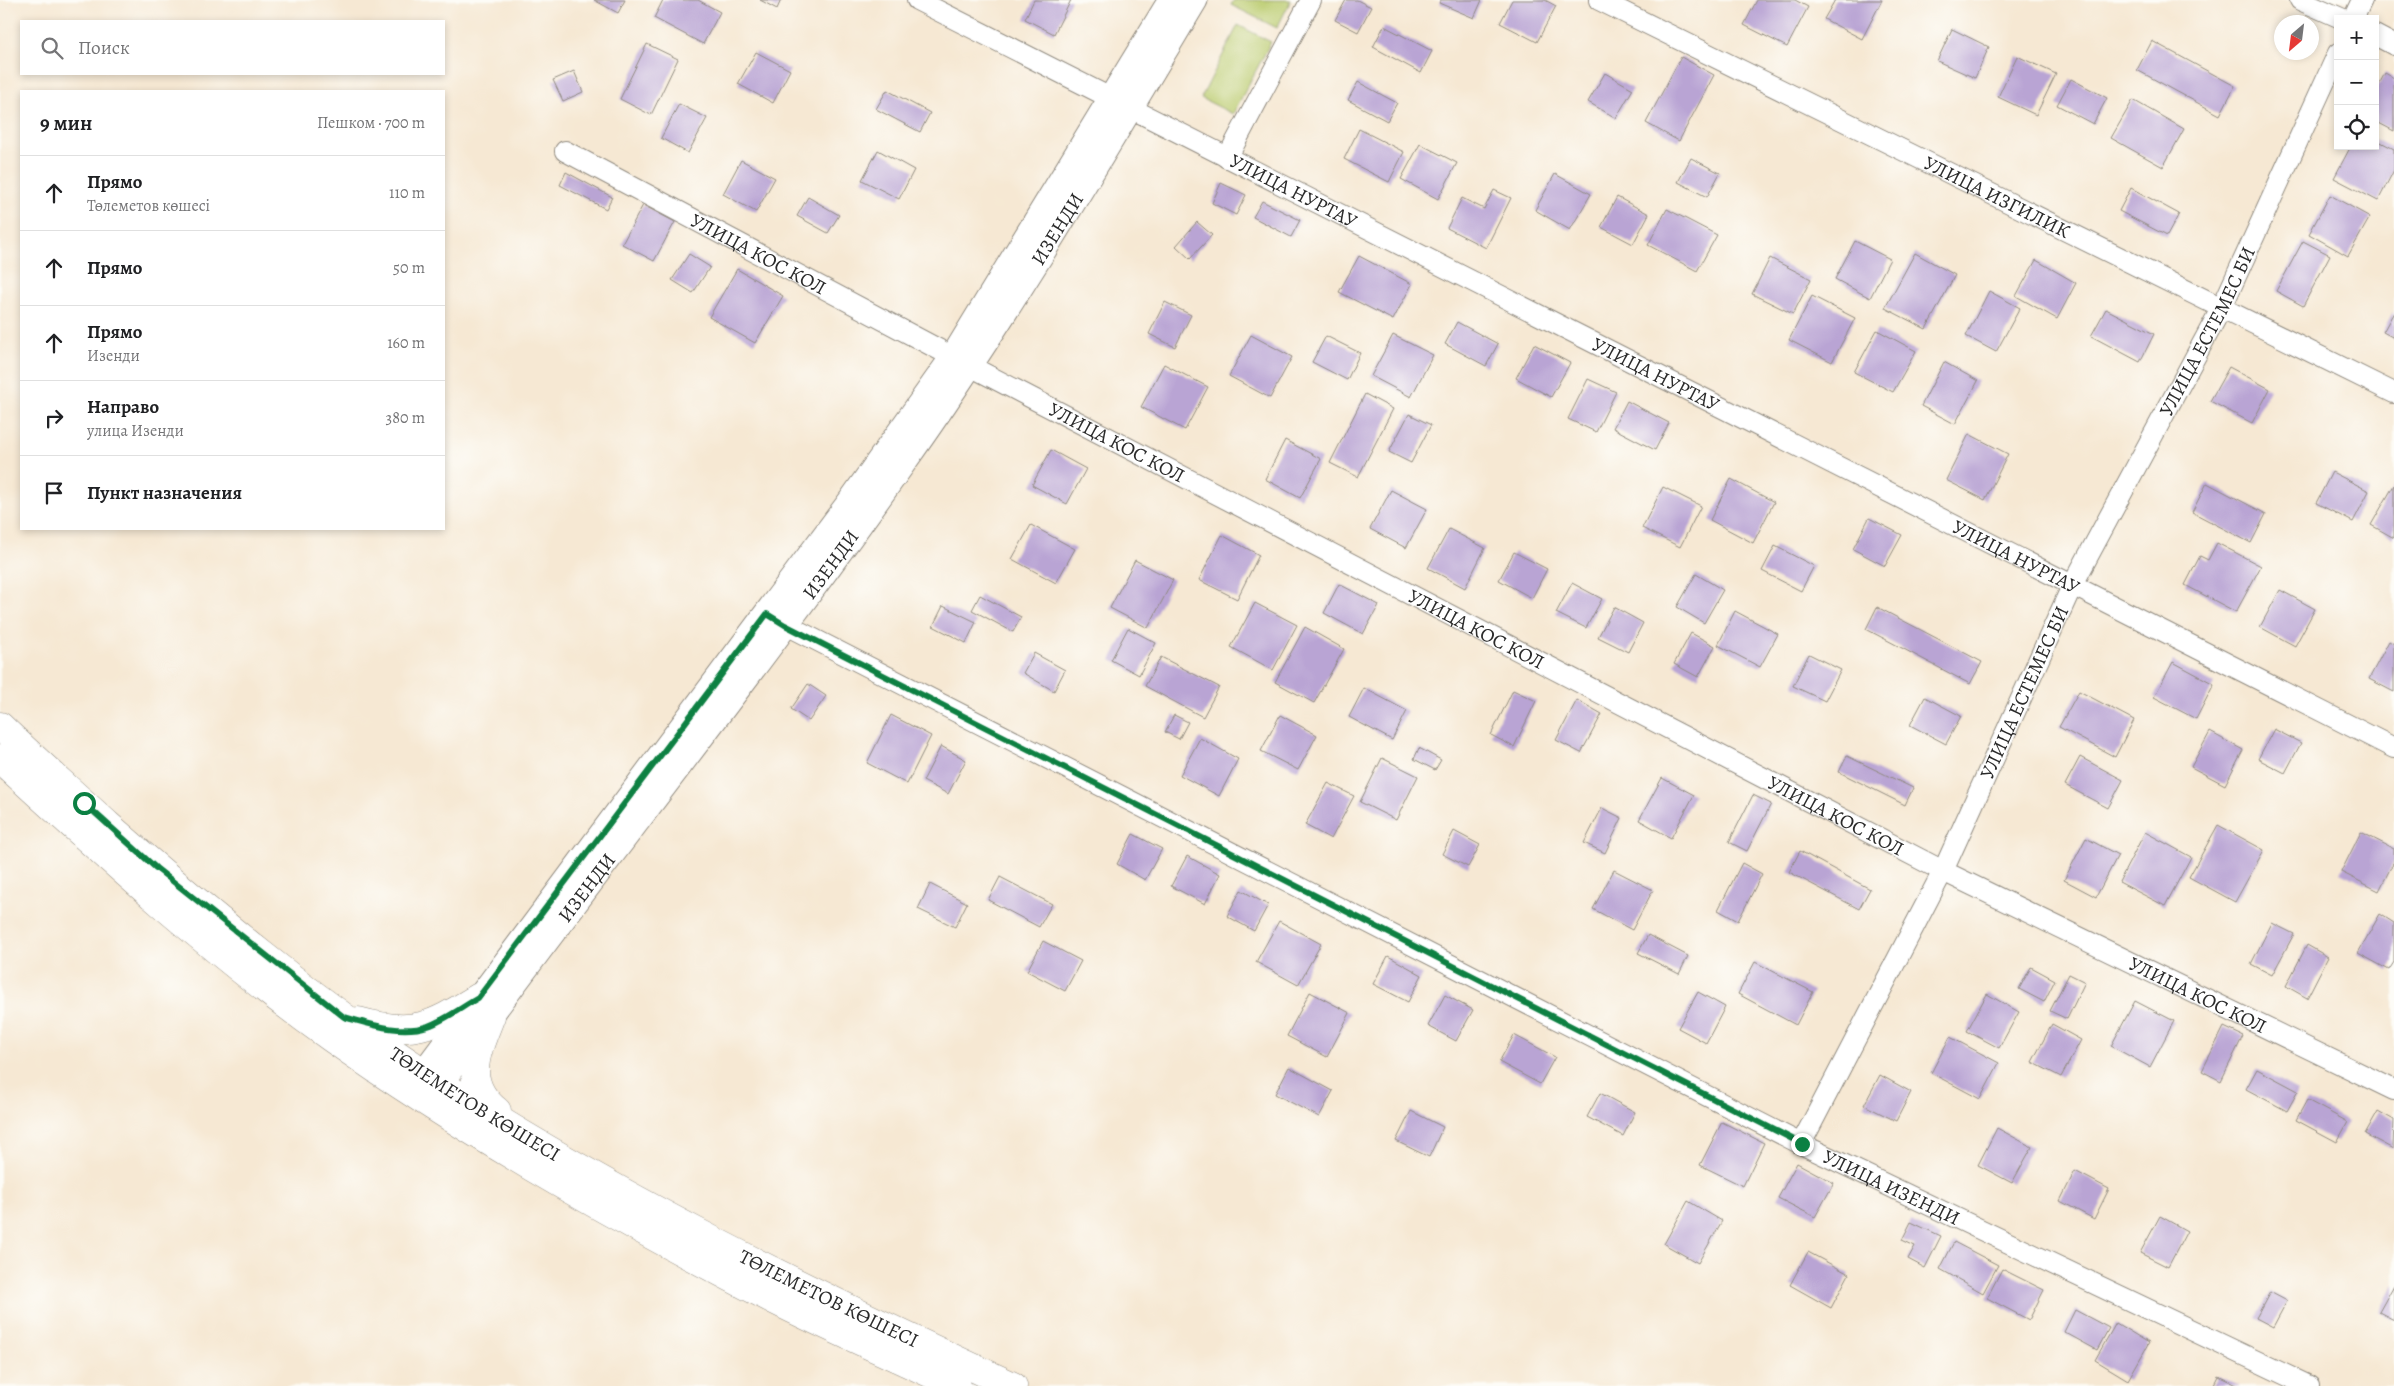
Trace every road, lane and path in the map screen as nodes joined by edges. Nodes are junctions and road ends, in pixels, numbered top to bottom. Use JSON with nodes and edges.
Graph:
{"nodes":[{"id":1,"x":917,"y":0,"type":"edge"},
{"id":2,"x":1171,"y":0,"type":"edge"},
{"id":3,"x":1195,"y":0,"type":"edge"},
{"id":4,"x":1311,"y":0,"type":"edge"},
{"id":5,"x":1599,"y":0,"type":"edge"},
{"id":6,"x":2300,"y":0,"type":"edge"},
{"id":7,"x":2362,"y":0,"type":"edge"},
{"id":8,"x":2334,"y":15,"type":"edge"},
{"id":9,"x":2355,"y":15,"type":"edge"},
{"id":10,"x":2379,"y":37,"type":"edge"},
{"id":11,"x":2394,"y":45,"type":"edge"},
{"id":12,"x":2335,"y":60,"type":"edge"},
{"id":13,"x":1120,"y":104,"type":"junction"},
{"id":14,"x":565,"y":151,"type":"dead end"},
{"id":15,"x":1227,"y":158,"type":"junction"},
{"id":16,"x":2222,"y":307,"type":"junction"},
{"id":17,"x":961,"y":361,"type":"junction"},
{"id":18,"x":2394,"y":393,"type":"edge"},
{"id":19,"x":2072,"y":586,"type":"junction"},
{"id":20,"x":776,"y":620,"type":"junction"},
{"id":21,"x":0,"y":726,"type":"edge"},
{"id":22,"x":2394,"y":748,"type":"edge"},
{"id":23,"x":0,"y":759,"type":"edge"},
{"id":24,"x":1943,"y":871,"type":"junction"},
{"id":25,"x":485,"y":1007,"type":"junction"},
{"id":26,"x":344,"y":1017,"type":"junction"},
{"id":27,"x":425,"y":1087,"type":"junction"},
{"id":28,"x":2394,"y":1090,"type":"edge"},
{"id":29,"x":525,"y":1134,"type":"junction"},
{"id":30,"x":1802,"y":1144,"type":"junction"},
{"id":31,"x":957,"y":1386,"type":"edge"},
{"id":32,"x":1013,"y":1386,"type":"edge"},
{"id":33,"x":2309,"y":1386,"type":"edge"}],
"edges":[{"from":1,"to":13,"type":"street","name":"УЛИЦА НУРТАУ"},
{"from":2,"to":13,"type":"street","name":"ИЗЕНДИ"},
{"from":3,"to":13,"type":"street","name":"ИЗЕНДИ"},
{"from":4,"to":15,"type":"street"},
{"from":5,"to":16,"type":"street","name":"УЛИЦА ИЗГИЛИК"},
{"from":6,"to":8,"type":"street"},
{"from":7,"to":9,"type":"street"},
{"from":10,"to":11,"type":"street"},
{"from":12,"to":16,"type":"street","name":"УЛИЦА ЕСТЕМЕС БИ"},
{"from":13,"to":15,"type":"street","name":"УЛИЦА НУРТАУ"},
{"from":13,"to":17,"type":"street","name":"ИЗЕНДИ"},
{"from":14,"to":17,"type":"street","name":"УЛИЦА КОС КОЛ"},
{"from":15,"to":19,"type":"street","name":"УЛИЦА НУРТАУ"},
{"from":16,"to":18,"type":"street","name":"УЛИЦА ИЗГИЛИК"},
{"from":16,"to":19,"type":"street","name":"УЛИЦА ЕСТЕМЕС БИ"},
{"from":17,"to":20,"type":"street","name":"ИЗЕНДИ"},
{"from":17,"to":24,"type":"street","name":"УЛИЦА КОС КОЛ"},
{"from":19,"to":22,"type":"street","name":"УЛИЦА НУРТАУ"},
{"from":19,"to":24,"type":"street","name":"УЛИЦА ЕСТЕМЕС БИ"},
{"from":20,"to":25,"type":"street","name":"ИЗЕНДИ"},
{"from":20,"to":30,"type":"street","name":"УЛИЦА ИЗЕНДИ"},
{"from":21,"to":26,"type":"main road","name":"ТӨЛЕМЕТОВ КӨШЕСІ"},
{"from":23,"to":27,"type":"main road","name":"ТӨЛЕМЕТОВ КӨШЕСІ"},
{"from":24,"to":28,"type":"street","name":"УЛИЦА КОС КОЛ"},
{"from":24,"to":30,"type":"street","name":"УЛИЦА ЕСТЕМЕС БИ"},
{"from":25,"to":26,"type":"main road"},
{"from":25,"to":27,"type":"street","name":"ИЗЕНДИ"},
{"from":25,"to":29,"type":"main road"},
{"from":26,"to":27,"type":"main road","name":"ТӨЛЕМЕТОВ КӨШЕСІ"},
{"from":27,"to":29,"type":"main road","name":"ТӨЛЕМЕТОВ КӨШЕСІ"},
{"from":27,"to":31,"type":"main road","name":"ТӨЛЕМЕТОВ КӨШЕСІ"},
{"from":29,"to":32,"type":"main road","name":"ТӨЛЕМЕТОВ КӨШЕСІ"},
{"from":30,"to":33,"type":"street","name":"УЛИЦА ИЗЕНДИ"}]}
